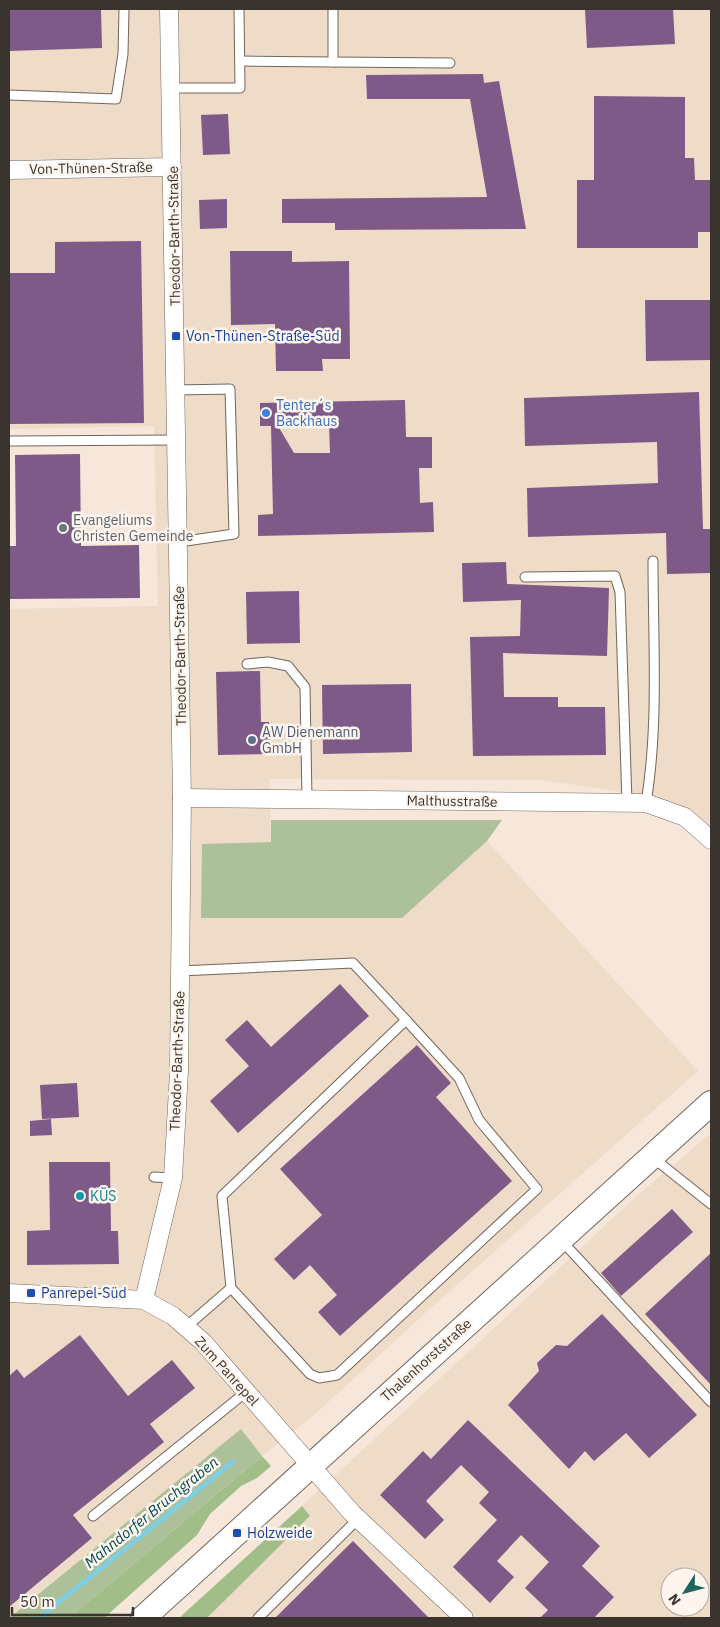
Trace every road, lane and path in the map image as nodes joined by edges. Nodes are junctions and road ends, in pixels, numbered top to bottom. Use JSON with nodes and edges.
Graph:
{"nodes":[{"id":1,"x":124,"y":9,"type":"edge"},
{"id":2,"x":169,"y":9,"type":"edge"},
{"id":3,"x":239,"y":9,"type":"edge"},
{"id":4,"x":333,"y":9,"type":"edge"},
{"id":5,"x":240,"y":61,"type":"junction"},
{"id":6,"x":333,"y":62,"type":"junction"},
{"id":7,"x":450,"y":63,"type":"dead end"},
{"id":8,"x":171,"y":88,"type":"junction"},
{"id":9,"x":9,"y":96,"type":"edge"},
{"id":10,"x":172,"y":167,"type":"junction"},
{"id":11,"x":9,"y":170,"type":"edge"},
{"id":12,"x":176,"y":390,"type":"junction"},
{"id":13,"x":177,"y":440,"type":"junction"},
{"id":14,"x":9,"y":441,"type":"edge"},
{"id":15,"x":179,"y":542,"type":"junction"},
{"id":16,"x":653,"y":561,"type":"dead end"},
{"id":17,"x":525,"y":577,"type":"dead end"},
{"id":18,"x":247,"y":664,"type":"dead end"},
{"id":19,"x":182,"y":798,"type":"junction"},
{"id":20,"x":308,"y":800,"type":"junction"},
{"id":21,"x":627,"y":802,"type":"junction"},
{"id":22,"x":646,"y":803,"type":"junction"},
{"id":23,"x":711,"y":840,"type":"edge"},
{"id":24,"x":180,"y":971,"type":"junction"},
{"id":25,"x":406,"y":1020,"type":"junction"},
{"id":26,"x":711,"y":1103,"type":"edge"},
{"id":27,"x":651,"y":1157,"type":"junction"},
{"id":28,"x":154,"y":1177,"type":"dead end"},
{"id":29,"x":173,"y":1178,"type":"junction"},
{"id":30,"x":711,"y":1204,"type":"edge"},
{"id":31,"x":560,"y":1239,"type":"junction"},
{"id":32,"x":231,"y":1288,"type":"junction"},
{"id":33,"x":9,"y":1293,"type":"edge"},
{"id":34,"x":144,"y":1300,"type":"junction"},
{"id":35,"x":186,"y":1327,"type":"junction"},
{"id":36,"x":246,"y":1392,"type":"junction"},
{"id":37,"x":711,"y":1402,"type":"edge"},
{"id":38,"x":309,"y":1466,"type":"junction"},
{"id":39,"x":93,"y":1516,"type":"dead end"},
{"id":40,"x":358,"y":1519,"type":"junction"},
{"id":41,"x":143,"y":1618,"type":"edge"},
{"id":42,"x":258,"y":1618,"type":"edge"},
{"id":43,"x":464,"y":1618,"type":"edge"}],
"edges":[{"from":1,"to":9,"type":"lane"},
{"from":2,"to":8,"type":"street","name":"Theodor-Barth-Straße"},
{"from":3,"to":5,"type":"lane"},
{"from":4,"to":6,"type":"lane"},
{"from":5,"to":6,"type":"lane"},
{"from":5,"to":8,"type":"lane"},
{"from":6,"to":7,"type":"lane"},
{"from":8,"to":10,"type":"street","name":"Theodor-Barth-Straße"},
{"from":10,"to":11,"type":"street","name":"Von-Thünen-Straße"},
{"from":10,"to":12,"type":"street","name":"Theodor-Barth-Straße"},
{"from":12,"to":13,"type":"street","name":"Theodor-Barth-Straße"},
{"from":12,"to":15,"type":"lane"},
{"from":13,"to":14,"type":"lane"},
{"from":13,"to":15,"type":"street","name":"Theodor-Barth-Straße"},
{"from":15,"to":19,"type":"street","name":"Theodor-Barth-Straße"},
{"from":16,"to":22,"type":"lane"},
{"from":17,"to":21,"type":"lane"},
{"from":18,"to":20,"type":"lane"},
{"from":19,"to":20,"type":"street","name":"Malthusstraße"},
{"from":19,"to":24,"type":"street","name":"Theodor-Barth-Straße"},
{"from":20,"to":21,"type":"street","name":"Malthusstraße"},
{"from":21,"to":22,"type":"street","name":"Malthusstraße"},
{"from":22,"to":23,"type":"street","name":"Malthusstraße"},
{"from":24,"to":25,"type":"lane"},
{"from":24,"to":29,"type":"street","name":"Theodor-Barth-Straße"},
{"from":25,"to":32,"type":"lane"},
{"from":25,"to":32,"type":"lane"},
{"from":26,"to":27,"type":"main road","name":"Thalenhorststraße"},
{"from":27,"to":30,"type":"lane"},
{"from":27,"to":31,"type":"main road","name":"Thalenhorststraße"},
{"from":28,"to":29,"type":"lane"},
{"from":29,"to":34,"type":"street","name":"Theodor-Barth-Straße"},
{"from":31,"to":37,"type":"lane"},
{"from":31,"to":38,"type":"main road","name":"Thalenhorststraße"},
{"from":32,"to":35,"type":"lane"},
{"from":33,"to":34,"type":"street","name":"Zum Panrepel"},
{"from":34,"to":35,"type":"street","name":"Zum Panrepel"},
{"from":35,"to":36,"type":"street","name":"Zum Panrepel"},
{"from":36,"to":38,"type":"street","name":"Zum Panrepel"},
{"from":36,"to":39,"type":"lane"},
{"from":38,"to":40,"type":"street"},
{"from":38,"to":41,"type":"main road","name":"Thalenhorststraße"},
{"from":40,"to":42,"type":"lane"},
{"from":40,"to":43,"type":"street"}]}
